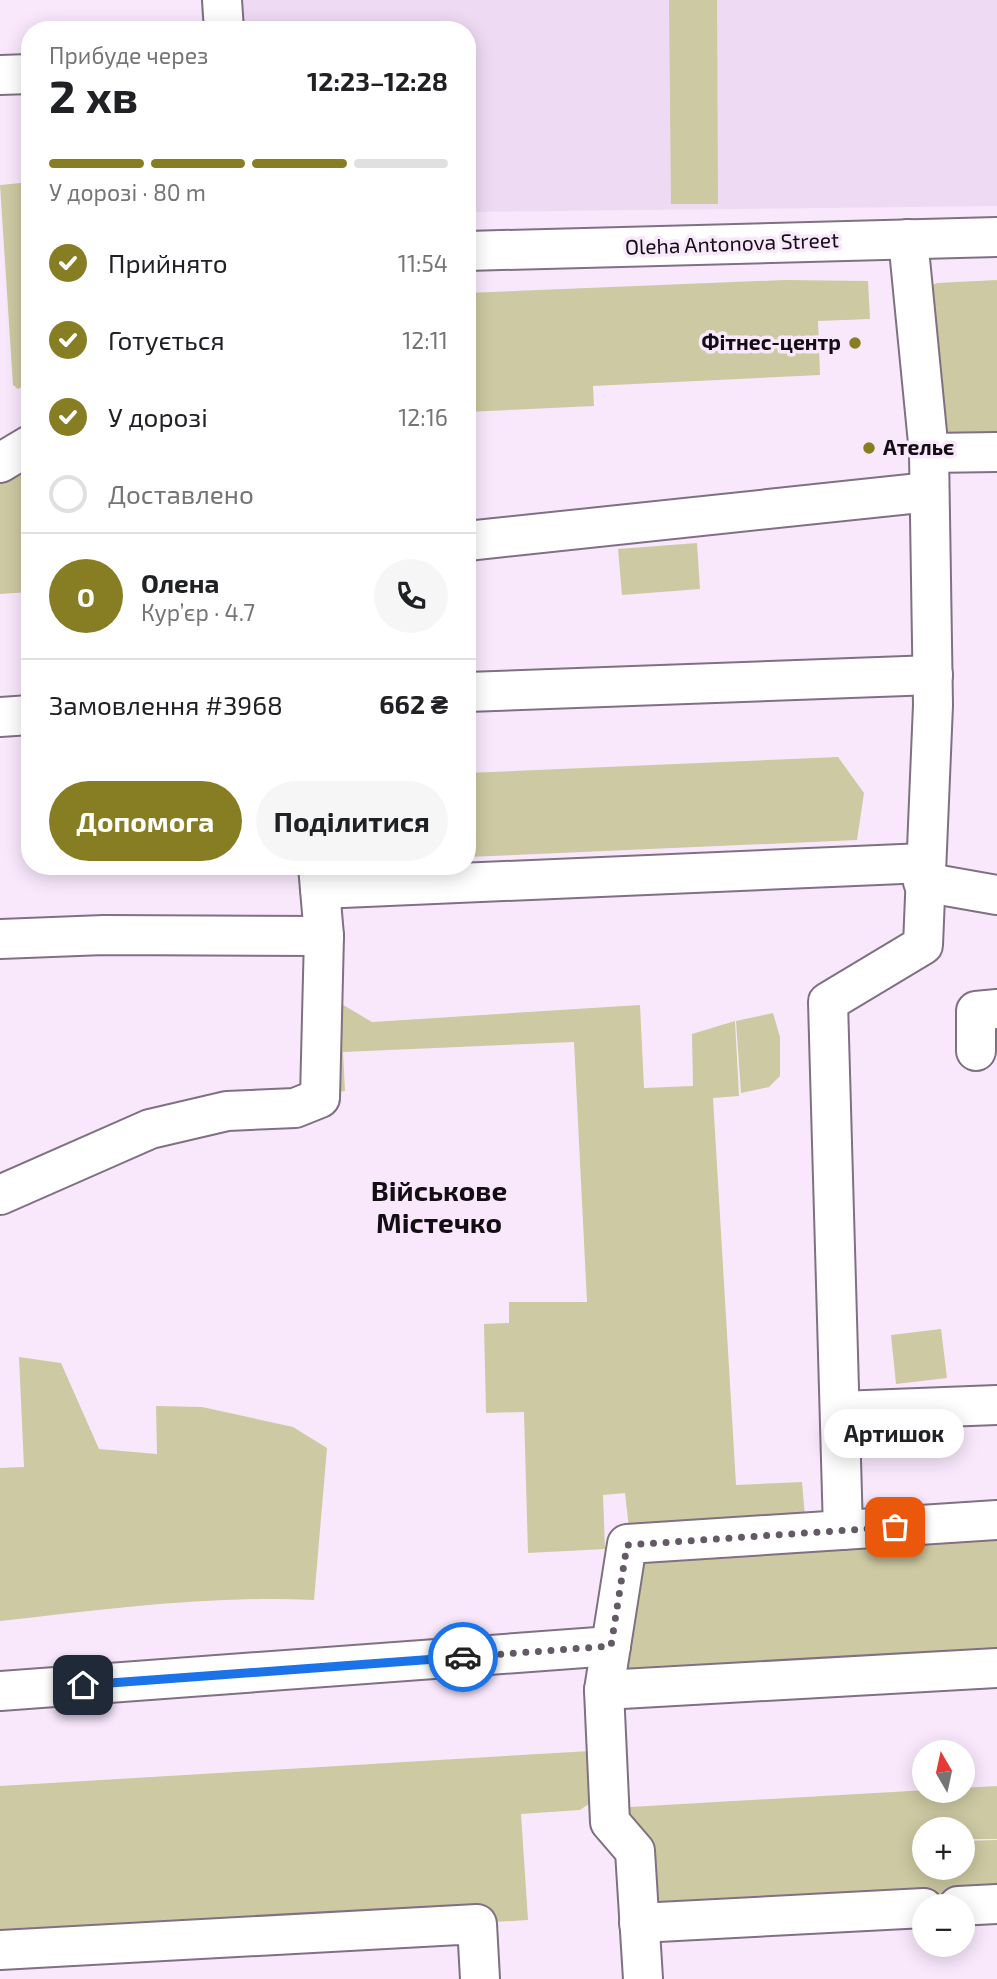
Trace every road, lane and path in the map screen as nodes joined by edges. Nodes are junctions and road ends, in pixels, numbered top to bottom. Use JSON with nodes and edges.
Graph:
{"nodes":[{"id":1,"x":222,"y":0,"type":"edge"},
{"id":2,"x":223,"y":21,"type":"edge"},
{"id":3,"x":21,"y":74,"type":"edge"},
{"id":4,"x":0,"y":75,"type":"edge"},
{"id":5,"x":997,"y":237,"type":"edge"},
{"id":6,"x":908,"y":239,"type":"junction"},
{"id":7,"x":476,"y":251,"type":"edge"},
{"id":8,"x":21,"y":450,"type":"edge"},
{"id":9,"x":997,"y":452,"type":"edge"},
{"id":10,"x":929,"y":453,"type":"junction"},
{"id":11,"x":0,"y":463,"type":"edge"},
{"id":12,"x":929,"y":492,"type":"junction"},
{"id":13,"x":476,"y":540,"type":"edge"},
{"id":14,"x":933,"y":675,"type":"junction"},
{"id":15,"x":476,"y":692,"type":"edge"},
{"id":16,"x":21,"y":716,"type":"edge"},
{"id":17,"x":0,"y":717,"type":"edge"},
{"id":18,"x":924,"y":873,"type":"junction"},
{"id":19,"x":319,"y":877,"type":"edge"},
{"id":20,"x":997,"y":895,"type":"edge"},
{"id":21,"x":324,"y":936,"type":"junction"},
{"id":22,"x":0,"y":939,"type":"edge"},
{"id":23,"x":997,"y":1009,"type":"edge"},
{"id":24,"x":976,"y":1051,"type":"dead end"},
{"id":25,"x":0,"y":1195,"type":"edge"},
{"id":26,"x":997,"y":1405,"type":"edge"},
{"id":27,"x":840,"y":1411,"type":"junction"},
{"id":28,"x":997,"y":1520,"type":"edge"},
{"id":29,"x":843,"y":1530,"type":"junction"},
{"id":30,"x":611,"y":1646,"type":"junction"},
{"id":31,"x":997,"y":1668,"type":"edge"},
{"id":32,"x":604,"y":1690,"type":"junction"},
{"id":33,"x":0,"y":1691,"type":"edge"},
{"id":34,"x":997,"y":1904,"type":"edge"},
{"id":35,"x":975,"y":1905,"type":"edge"},
{"id":36,"x":912,"y":1909,"type":"edge"},
{"id":37,"x":639,"y":1923,"type":"junction"},
{"id":38,"x":0,"y":1950,"type":"edge"},
{"id":39,"x":480,"y":1979,"type":"edge"},
{"id":40,"x":643,"y":1979,"type":"edge"}],
"edges":[{"from":1,"to":2,"type":"street"},
{"from":3,"to":4,"type":"street"},
{"from":5,"to":6,"type":"street","name":"Oleha Antonova Street"},
{"from":6,"to":7,"type":"street","name":"Oleha Antonova Street"},
{"from":6,"to":10,"type":"street"},
{"from":8,"to":11,"type":"street"},
{"from":9,"to":10,"type":"street"},
{"from":10,"to":12,"type":"street"},
{"from":12,"to":13,"type":"street"},
{"from":12,"to":14,"type":"street"},
{"from":14,"to":15,"type":"street"},
{"from":14,"to":18,"type":"street"},
{"from":16,"to":17,"type":"street"},
{"from":18,"to":19,"type":"street"},
{"from":18,"to":20,"type":"street"},
{"from":18,"to":27,"type":"street"},
{"from":19,"to":21,"type":"street"},
{"from":21,"to":22,"type":"street"},
{"from":21,"to":25,"type":"street"},
{"from":23,"to":24,"type":"street"},
{"from":26,"to":27,"type":"street"},
{"from":27,"to":29,"type":"street"},
{"from":28,"to":29,"type":"street"},
{"from":29,"to":30,"type":"street"},
{"from":30,"to":32,"type":"street"},
{"from":30,"to":33,"type":"street"},
{"from":31,"to":32,"type":"street"},
{"from":32,"to":37,"type":"street"},
{"from":34,"to":35,"type":"street"},
{"from":36,"to":37,"type":"street"},
{"from":37,"to":40,"type":"street"},
{"from":38,"to":39,"type":"street"}]}
